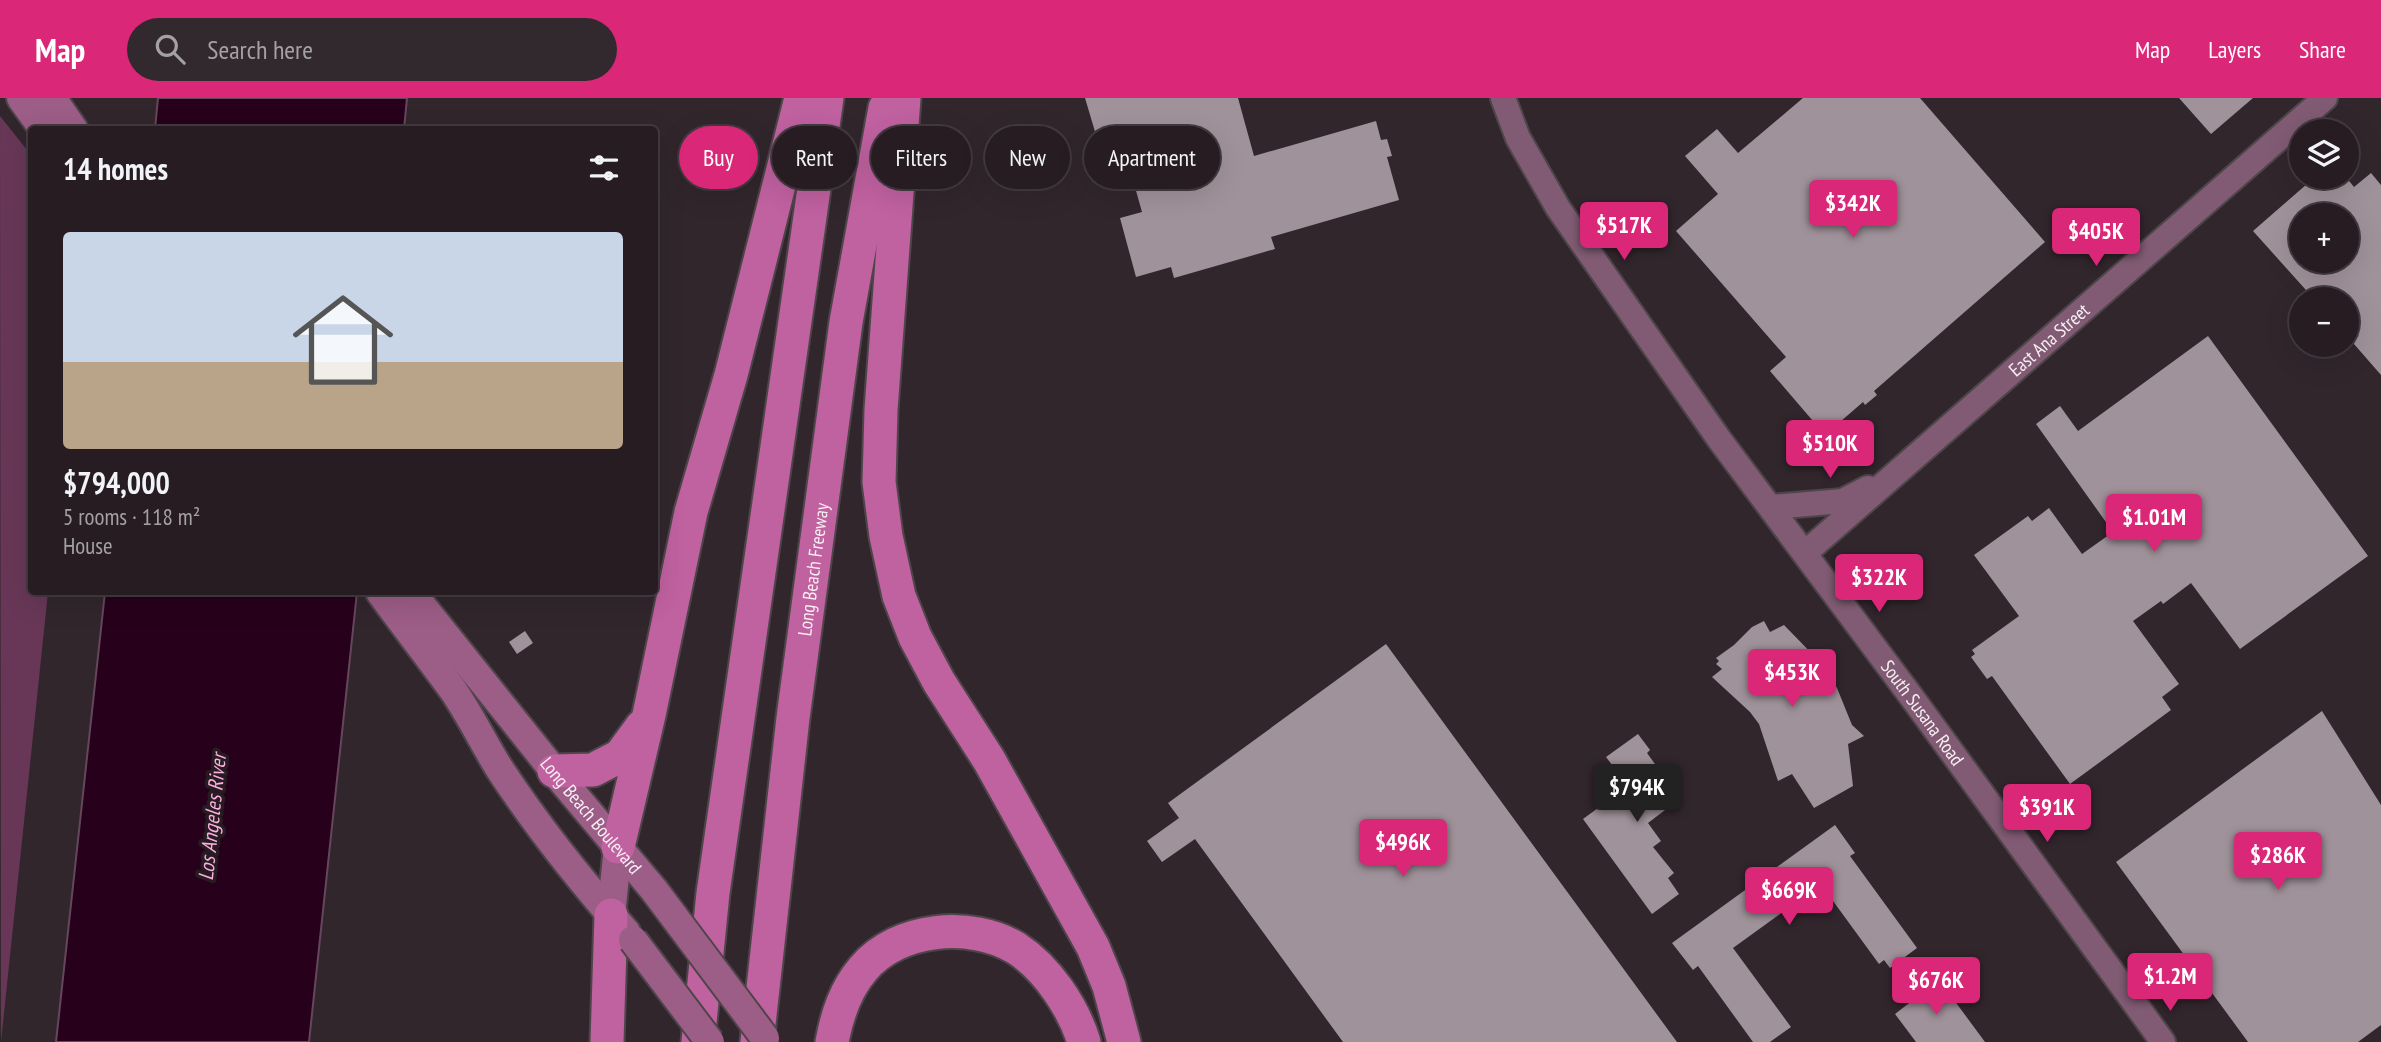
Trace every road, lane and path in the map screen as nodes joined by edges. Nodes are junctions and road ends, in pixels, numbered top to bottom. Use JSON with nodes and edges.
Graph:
{"nodes":[{"id":1,"x":21,"y":98,"type":"edge"},
{"id":2,"x":52,"y":98,"type":"edge"},
{"id":3,"x":801,"y":98,"type":"edge"},
{"id":4,"x":827,"y":98,"type":"edge"},
{"id":5,"x":887,"y":98,"type":"edge"},
{"id":6,"x":904,"y":98,"type":"edge"},
{"id":7,"x":1503,"y":98,"type":"edge"},
{"id":8,"x":2325,"y":98,"type":"edge"},
{"id":9,"x":41,"y":126,"type":"edge"},
{"id":10,"x":71,"y":126,"type":"edge"},
{"id":11,"x":1896,"y":473,"type":"junction"},
{"id":12,"x":1770,"y":507,"type":"junction"},
{"id":13,"x":1805,"y":552,"type":"junction"},
{"id":14,"x":386,"y":595,"type":"edge"},
{"id":15,"x":413,"y":608,"type":"edge"},
{"id":16,"x":649,"y":715,"type":"junction"},
{"id":17,"x":554,"y":771,"type":"junction"},
{"id":18,"x":618,"y":847,"type":"junction"},
{"id":19,"x":611,"y":915,"type":"junction"},
{"id":20,"x":765,"y":1041,"type":"edge"},
{"id":21,"x":607,"y":1042,"type":"edge"},
{"id":22,"x":698,"y":1042,"type":"edge"},
{"id":23,"x":710,"y":1042,"type":"edge"},
{"id":24,"x":832,"y":1042,"type":"edge"},
{"id":25,"x":1084,"y":1042,"type":"edge"},
{"id":26,"x":1124,"y":1042,"type":"edge"},
{"id":27,"x":2163,"y":1042,"type":"edge"}],
"edges":[{"from":1,"to":9,"type":"main road"},
{"from":2,"to":10,"type":"main road"},
{"from":3,"to":16,"type":"highway"},
{"from":4,"to":22,"type":"highway"},
{"from":5,"to":20,"type":"highway","name":"Long Beach Freeway"},
{"from":6,"to":26,"type":"highway"},
{"from":7,"to":12,"type":"street","name":"South Susana Road"},
{"from":8,"to":11,"type":"street","name":"East Ana Street"},
{"from":11,"to":12,"type":"street"},
{"from":11,"to":13,"type":"street","name":"East Ana Street"},
{"from":12,"to":13,"type":"street","name":"South Susana Road"},
{"from":13,"to":27,"type":"street","name":"South Susana Road"},
{"from":14,"to":15,"type":"main road","name":"Long Beach Boulevard"},
{"from":15,"to":17,"type":"main road","name":"Long Beach Boulevard"},
{"from":15,"to":19,"type":"main road","name":"Long Beach Boulevard"},
{"from":16,"to":17,"type":"highway"},
{"from":16,"to":18,"type":"highway"},
{"from":17,"to":18,"type":"main road","name":"Long Beach Boulevard"},
{"from":18,"to":19,"type":"main road"},
{"from":18,"to":20,"type":"main road","name":"Long Beach Boulevard","bridge":true},
{"from":19,"to":21,"type":"highway"},
{"from":19,"to":23,"type":"main road","name":"Long Beach Boulevard","bridge":true},
{"from":24,"to":25,"type":"highway"}]}
